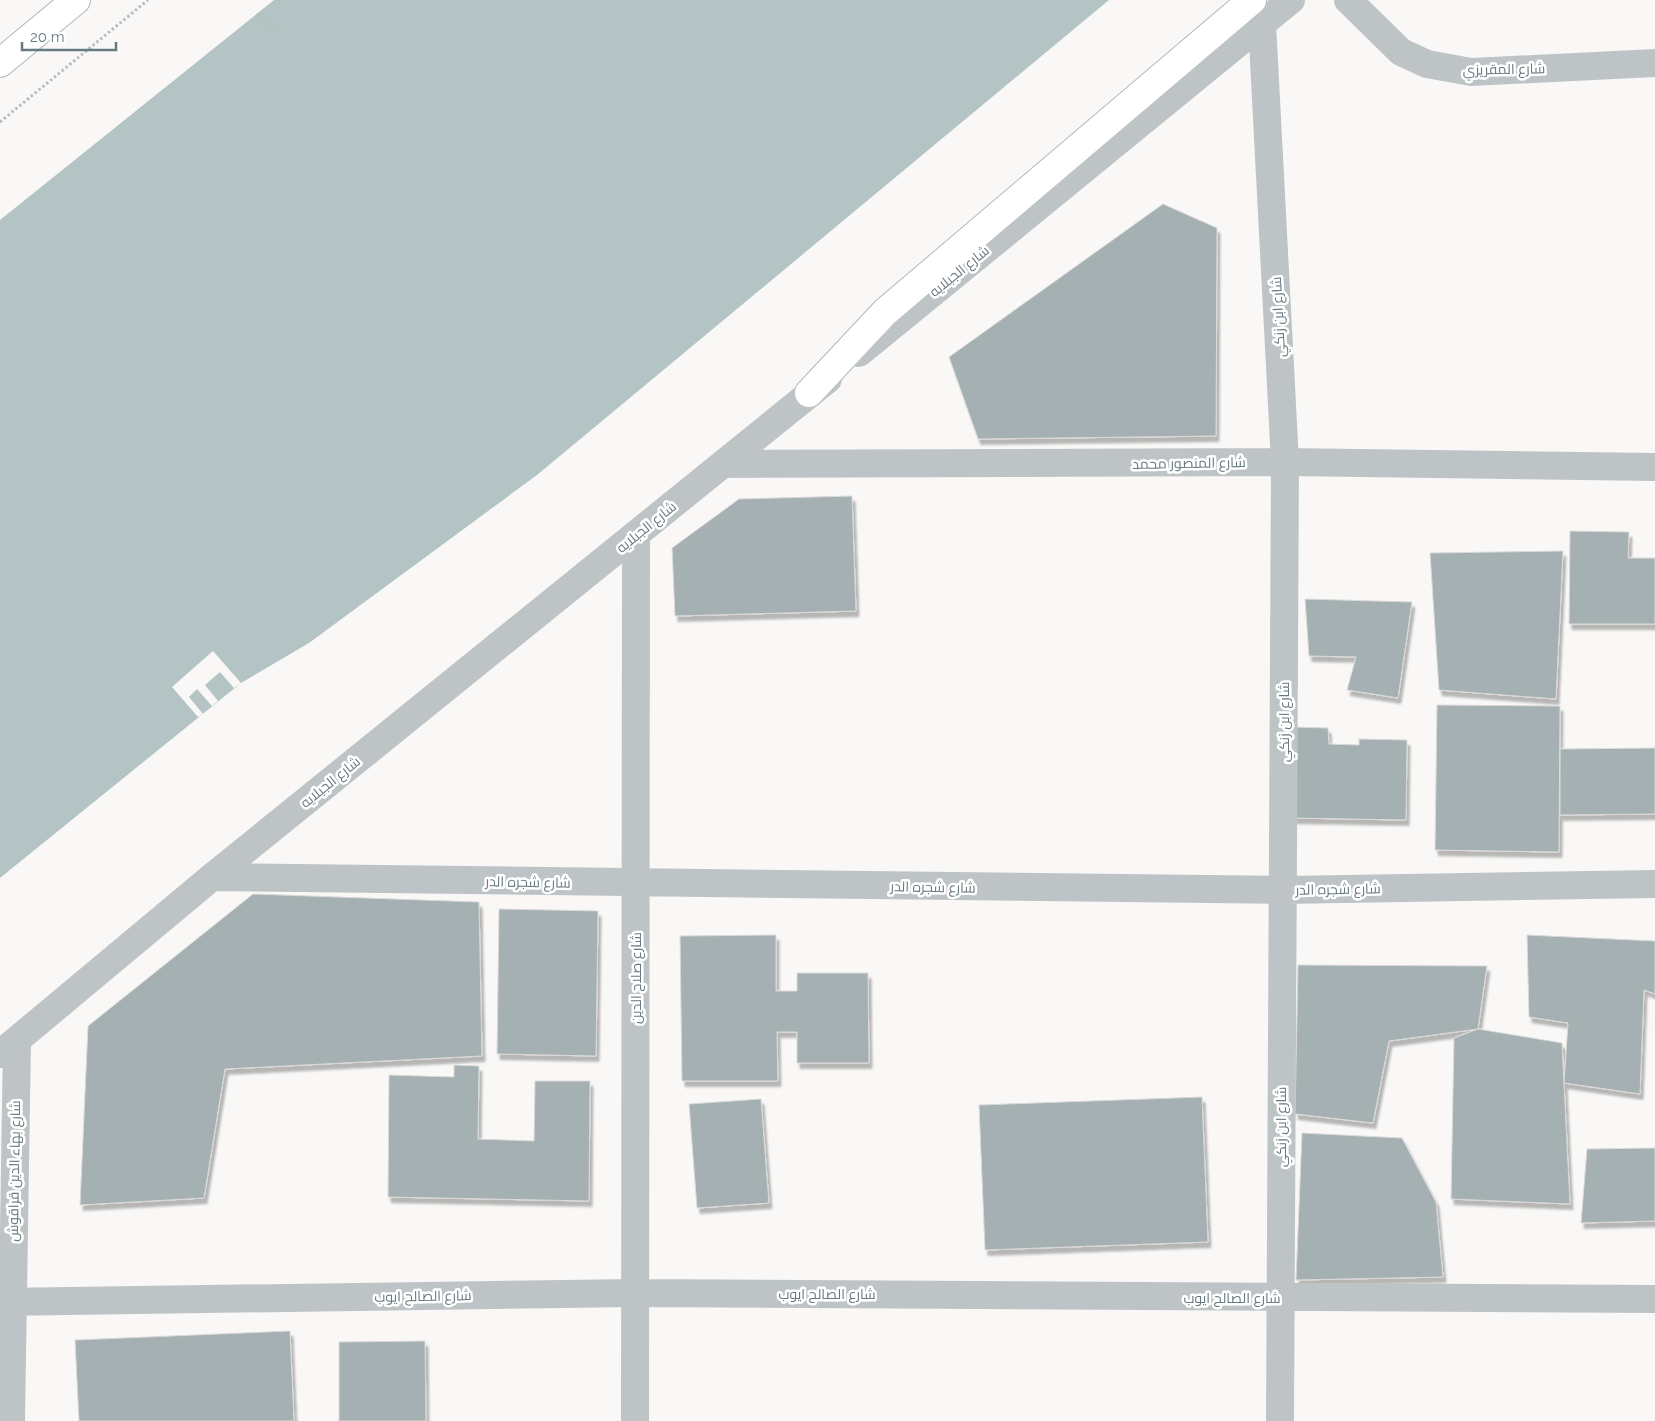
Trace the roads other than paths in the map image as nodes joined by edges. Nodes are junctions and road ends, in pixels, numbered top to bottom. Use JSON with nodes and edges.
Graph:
{"nodes":[{"id":1,"x":76,"y":0,"type":"edge"},
{"id":2,"x":1291,"y":0,"type":"edge"},
{"id":3,"x":1348,"y":0,"type":"edge"},
{"id":4,"x":1257,"y":12,"type":"edge"},
{"id":5,"x":0,"y":63,"type":"edge"},
{"id":6,"x":1655,"y":64,"type":"edge"},
{"id":7,"x":809,"y":393,"type":"joint"},
{"id":8,"x":1285,"y":462,"type":"junction"},
{"id":9,"x":723,"y":464,"type":"junction"},
{"id":10,"x":1655,"y":467,"type":"edge"},
{"id":11,"x":636,"y":535,"type":"junction"},
{"id":12,"x":212,"y":877,"type":"junction"},
{"id":13,"x":636,"y":884,"type":"junction"},
{"id":14,"x":1655,"y":884,"type":"edge"},
{"id":15,"x":1283,"y":890,"type":"junction"},
{"id":16,"x":8,"y":1047,"type":"edge"},
{"id":17,"x":635,"y":1293,"type":"junction"},
{"id":18,"x":1280,"y":1298,"type":"junction"},
{"id":19,"x":1655,"y":1299,"type":"edge"},
{"id":20,"x":6,"y":1301,"type":"edge"},
{"id":21,"x":11,"y":1421,"type":"edge"},
{"id":22,"x":635,"y":1421,"type":"edge"},
{"id":23,"x":1280,"y":1421,"type":"edge"}],
"edges":[{"from":1,"to":5,"type":"main road"},
{"from":2,"to":4,"type":"street"},
{"from":3,"to":6,"type":"street","name":"شارع المقريزي"},
{"from":4,"to":7,"type":"main road"},
{"from":4,"to":8,"type":"street","name":"شارع ابن زنكي"},
{"from":7,"to":9,"type":"street","name":"شارع الجبلايه"},
{"from":8,"to":9,"type":"street","name":"شارع المنصور محمد"},
{"from":8,"to":10,"type":"street","name":"شارع المنصور محمد"},
{"from":8,"to":15,"type":"street","name":"شارع ابن زنكي"},
{"from":9,"to":11,"type":"street","name":"شارع الجبلايه"},
{"from":11,"to":12,"type":"street","name":"شارع الجبلايه"},
{"from":11,"to":13,"type":"street","name":"شارع صلاح الدين"},
{"from":12,"to":13,"type":"street","name":"شارع شجره الدر"},
{"from":12,"to":16,"type":"street","name":"شارع الجبلايه"},
{"from":13,"to":15,"type":"street","name":"شارع شجره الدر"},
{"from":13,"to":17,"type":"street","name":"شارع صلاح الدين"},
{"from":14,"to":15,"type":"street","name":"شارع شجره الدر"},
{"from":15,"to":18,"type":"street","name":"شارع ابن زنكي"},
{"from":16,"to":20,"type":"street","name":"شارع بهاء الدين قراقوش"},
{"from":17,"to":18,"type":"street","name":"شارع الصالح ايوب"},
{"from":17,"to":20,"type":"street","name":"شارع الصالح ايوب"},
{"from":17,"to":22,"type":"street","name":"شارع صلاح الدين"},
{"from":18,"to":19,"type":"street","name":"شارع الصالح ايوب"},
{"from":18,"to":23,"type":"street","name":"شارع ابن زنكي"},
{"from":20,"to":21,"type":"street","name":"شارع بهاء الدين قراقوش"}]}
